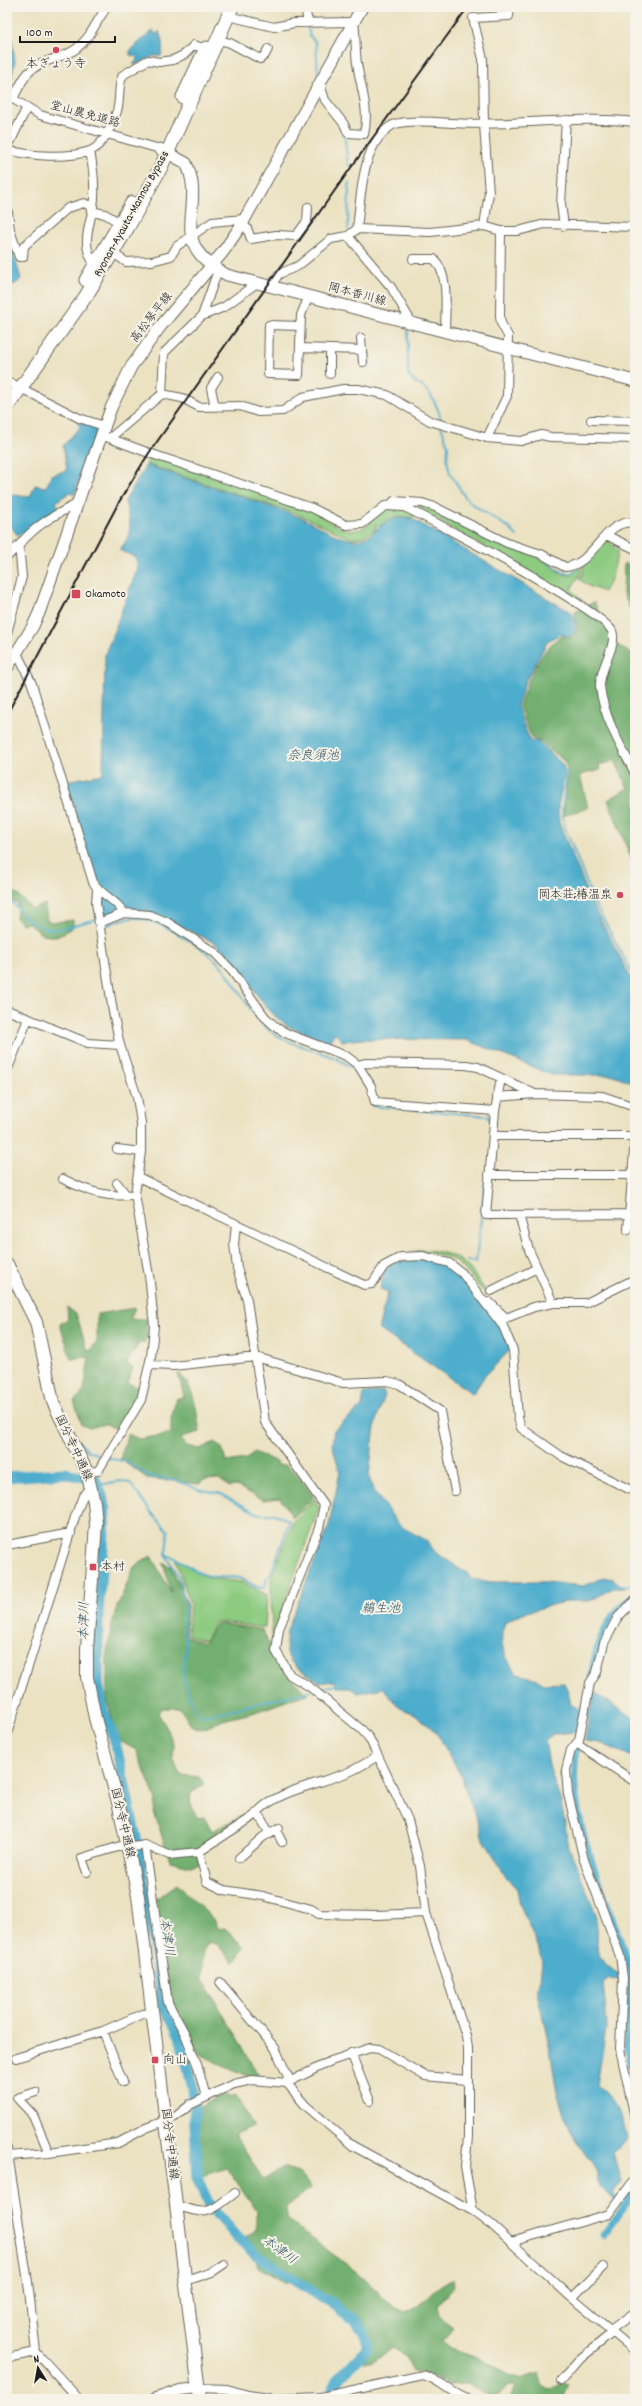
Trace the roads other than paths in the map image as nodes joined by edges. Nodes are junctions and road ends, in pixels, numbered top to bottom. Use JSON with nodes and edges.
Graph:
{"nodes":[{"id":1,"x":107,"y":7,"type":"edge"},
{"id":2,"x":305,"y":7,"type":"edge"},
{"id":3,"x":362,"y":7,"type":"edge"},
{"id":4,"x":510,"y":7,"type":"edge"},
{"id":5,"x":228,"y":10,"type":"edge"},
{"id":6,"x":354,"y":22,"type":"junction"},
{"id":7,"x":308,"y":23,"type":"junction"},
{"id":8,"x":219,"y":40,"type":"junction"},
{"id":9,"x":206,"y":49,"type":"junction"},
{"id":10,"x":268,"y":49,"type":"dead end"},
{"id":11,"x":320,"y":84,"type":"junction"},
{"id":12,"x":10,"y":99,"type":"edge"},
{"id":13,"x":27,"y":107,"type":"junction"},
{"id":14,"x":566,"y":120,"type":"junction"},
{"id":15,"x":635,"y":122,"type":"edge"},
{"id":16,"x":484,"y":125,"type":"junction"},
{"id":17,"x":107,"y":133,"type":"junction"},
{"id":18,"x":7,"y":149,"type":"edge"},
{"id":19,"x":90,"y":151,"type":"junction"},
{"id":20,"x":163,"y":151,"type":"junction"},
{"id":21,"x":7,"y":197,"type":"edge"},
{"id":22,"x":308,"y":207,"type":"dead end"},
{"id":23,"x":91,"y":211,"type":"junction"},
{"id":24,"x":8,"y":212,"type":"edge"},
{"id":25,"x":243,"y":222,"type":"junction"},
{"id":26,"x":120,"y":223,"type":"junction"},
{"id":27,"x":484,"y":226,"type":"junction"},
{"id":28,"x":564,"y":226,"type":"junction"},
{"id":29,"x":635,"y":227,"type":"edge"},
{"id":30,"x":357,"y":229,"type":"junction"},
{"id":31,"x":501,"y":231,"type":"junction"},
{"id":32,"x":348,"y":236,"type":"junction"},
{"id":33,"x":192,"y":237,"type":"junction"},
{"id":34,"x":112,"y":253,"type":"junction"},
{"id":35,"x":413,"y":259,"type":"dead end"},
{"id":36,"x":95,"y":265,"type":"junction"},
{"id":37,"x":215,"y":268,"type":"junction"},
{"id":38,"x":257,"y":283,"type":"junction"},
{"id":39,"x":270,"y":287,"type":"junction"},
{"id":40,"x":309,"y":296,"type":"junction"},
{"id":41,"x":202,"y":316,"type":"junction"},
{"id":42,"x":410,"y":322,"type":"junction"},
{"id":43,"x":300,"y":326,"type":"junction"},
{"id":44,"x":445,"y":332,"type":"junction"},
{"id":45,"x":361,"y":338,"type":"dead end"},
{"id":46,"x":300,"y":348,"type":"junction"},
{"id":47,"x":506,"y":348,"type":"junction"},
{"id":48,"x":361,"y":350,"type":"junction"},
{"id":49,"x":330,"y":351,"type":"junction"},
{"id":50,"x":362,"y":362,"type":"dead end"},
{"id":51,"x":330,"y":374,"type":"dead end"},
{"id":52,"x":218,"y":377,"type":"dead end"},
{"id":53,"x":635,"y":381,"type":"edge"},
{"id":54,"x":12,"y":387,"type":"edge"},
{"id":55,"x":162,"y":394,"type":"junction"},
{"id":56,"x":7,"y":407,"type":"edge"},
{"id":57,"x":215,"y":407,"type":"junction"},
{"id":58,"x":592,"y":420,"type":"dead end"},
{"id":59,"x":635,"y":421,"type":"edge"},
{"id":60,"x":105,"y":433,"type":"junction"},
{"id":61,"x":487,"y":438,"type":"junction"},
{"id":62,"x":635,"y":439,"type":"edge"},
{"id":63,"x":77,"y":504,"type":"junction"},
{"id":64,"x":390,"y":505,"type":"junction"},
{"id":65,"x":635,"y":523,"type":"edge"},
{"id":66,"x":606,"y":535,"type":"junction"},
{"id":67,"x":19,"y":545,"type":"junction"},
{"id":68,"x":635,"y":549,"type":"edge"},
{"id":69,"x":7,"y":557,"type":"edge"},
{"id":70,"x":7,"y":633,"type":"edge"},
{"id":71,"x":17,"y":653,"type":"junction"},
{"id":72,"x":7,"y":668,"type":"edge"},
{"id":73,"x":635,"y":773,"type":"edge"},
{"id":74,"x":100,"y":891,"type":"junction"},
{"id":75,"x":122,"y":909,"type":"junction"},
{"id":76,"x":99,"y":923,"type":"junction"},
{"id":77,"x":7,"y":1010,"type":"edge"},
{"id":78,"x":28,"y":1019,"type":"junction"},
{"id":79,"x":120,"y":1045,"type":"junction"},
{"id":80,"x":358,"y":1065,"type":"junction"},
{"id":81,"x":7,"y":1071,"type":"edge"},
{"id":82,"x":501,"y":1078,"type":"junction"},
{"id":83,"x":535,"y":1094,"type":"junction"},
{"id":84,"x":497,"y":1097,"type":"junction"},
{"id":85,"x":635,"y":1107,"type":"edge"},
{"id":86,"x":495,"y":1111,"type":"junction"},
{"id":87,"x":493,"y":1136,"type":"junction"},
{"id":88,"x":635,"y":1136,"type":"edge"},
{"id":89,"x":635,"y":1139,"type":"edge"},
{"id":90,"x":117,"y":1149,"type":"dead end"},
{"id":91,"x":141,"y":1152,"type":"junction"},
{"id":92,"x":634,"y":1156,"type":"edge"},
{"id":93,"x":489,"y":1175,"type":"junction"},
{"id":94,"x":632,"y":1175,"type":"junction"},
{"id":95,"x":138,"y":1177,"type":"junction"},
{"id":96,"x":63,"y":1179,"type":"dead end"},
{"id":97,"x":117,"y":1183,"type":"dead end"},
{"id":98,"x":135,"y":1194,"type":"junction"},
{"id":99,"x":126,"y":1195,"type":"junction"},
{"id":100,"x":629,"y":1214,"type":"junction"},
{"id":101,"x":519,"y":1215,"type":"junction"},
{"id":102,"x":236,"y":1224,"type":"junction"},
{"id":103,"x":628,"y":1230,"type":"dead end"},
{"id":104,"x":7,"y":1264,"type":"edge"},
{"id":105,"x":538,"y":1268,"type":"junction"},
{"id":106,"x":635,"y":1280,"type":"edge"},
{"id":107,"x":491,"y":1291,"type":"dead end"},
{"id":108,"x":479,"y":1295,"type":"junction"},
{"id":109,"x":552,"y":1303,"type":"junction"},
{"id":110,"x":256,"y":1357,"type":"junction"},
{"id":111,"x":149,"y":1365,"type":"junction"},
{"id":112,"x":89,"y":1478,"type":"junction"},
{"id":113,"x":455,"y":1490,"type":"dead end"},
{"id":114,"x":635,"y":1492,"type":"edge"},
{"id":115,"x":71,"y":1533,"type":"junction"},
{"id":116,"x":7,"y":1545,"type":"edge"},
{"id":117,"x":635,"y":1600,"type":"edge"},
{"id":118,"x":7,"y":1734,"type":"edge"},
{"id":119,"x":579,"y":1742,"type":"junction"},
{"id":120,"x":378,"y":1756,"type":"junction"},
{"id":121,"x":635,"y":1782,"type":"edge"},
{"id":122,"x":257,"y":1812,"type":"junction"},
{"id":123,"x":275,"y":1831,"type":"junction"},
{"id":124,"x":282,"y":1842,"type":"dead end"},
{"id":125,"x":143,"y":1845,"type":"junction"},
{"id":126,"x":130,"y":1847,"type":"junction"},
{"id":127,"x":199,"y":1852,"type":"junction"},
{"id":128,"x":239,"y":1858,"type":"dead end"},
{"id":129,"x":87,"y":1872,"type":"dead end"},
{"id":130,"x":426,"y":1913,"type":"junction"},
{"id":131,"x":220,"y":1982,"type":"dead end"},
{"id":132,"x":153,"y":2012,"type":"junction"},
{"id":133,"x":103,"y":2031,"type":"junction"},
{"id":134,"x":351,"y":2053,"type":"junction"},
{"id":135,"x":16,"y":2058,"type":"dead end"},
{"id":136,"x":467,"y":2080,"type":"junction"},
{"id":137,"x":123,"y":2082,"type":"dead end"},
{"id":138,"x":289,"y":2082,"type":"junction"},
{"id":139,"x":36,"y":2092,"type":"dead end"},
{"id":140,"x":206,"y":2097,"type":"junction"},
{"id":141,"x":370,"y":2101,"type":"dead end"},
{"id":142,"x":635,"y":2118,"type":"edge"},
{"id":143,"x":166,"y":2121,"type":"junction"},
{"id":144,"x":7,"y":2153,"type":"edge"},
{"id":145,"x":49,"y":2153,"type":"junction"},
{"id":146,"x":635,"y":2179,"type":"edge"},
{"id":147,"x":235,"y":2193,"type":"dead end"},
{"id":148,"x":176,"y":2205,"type":"junction"},
{"id":149,"x":473,"y":2211,"type":"junction"},
{"id":150,"x":511,"y":2242,"type":"junction"},
{"id":151,"x":224,"y":2264,"type":"dead end"},
{"id":152,"x":603,"y":2267,"type":"dead end"},
{"id":153,"x":186,"y":2280,"type":"junction"},
{"id":154,"x":572,"y":2298,"type":"junction"},
{"id":155,"x":635,"y":2312,"type":"edge"},
{"id":156,"x":611,"y":2332,"type":"junction"},
{"id":157,"x":635,"y":2351,"type":"edge"},
{"id":158,"x":36,"y":2352,"type":"junction"},
{"id":159,"x":7,"y":2358,"type":"edge"},
{"id":160,"x":561,"y":2381,"type":"dead end"},
{"id":161,"x":199,"y":2393,"type":"edge"},
{"id":162,"x":321,"y":2398,"type":"edge"},
{"id":163,"x":79,"y":2399,"type":"edge"},
{"id":164,"x":154,"y":2399,"type":"edge"},
{"id":165,"x":275,"y":2399,"type":"edge"},
{"id":166,"x":468,"y":2399,"type":"edge"}],
"edges":[{"from":1,"to":12,"type":"street"},
{"from":2,"to":7,"type":"street"},
{"from":3,"to":6,"type":"main road","name":"高松琴平線"},
{"from":4,"to":16,"type":"street"},
{"from":5,"to":7,"type":"street"},
{"from":5,"to":8,"type":"highway","name":"Ryonan-Ayauta-Mannou Bypass"},
{"from":5,"to":9,"type":"highway","name":"Ryonan-Ayauta-Mannou Bypass"},
{"from":6,"to":7,"type":"street"},
{"from":6,"to":11,"type":"main road","name":"高松琴平線"},
{"from":6,"to":11,"type":"street"},
{"from":8,"to":9,"type":"street"},
{"from":8,"to":10,"type":"street"},
{"from":8,"to":20,"type":"highway","name":"Ryonan-Ayauta-Mannou Bypass"},
{"from":9,"to":17,"type":"street"},
{"from":9,"to":20,"type":"highway","name":"Ryonan-Ayauta-Mannou Bypass"},
{"from":11,"to":25,"type":"main road","name":"高松琴平線"},
{"from":12,"to":13,"type":"street","name":"堂山農免道路"},
{"from":13,"to":17,"type":"street","name":"堂山農免道路"},
{"from":13,"to":18,"type":"street"},
{"from":14,"to":15,"type":"street"},
{"from":14,"to":16,"type":"street"},
{"from":14,"to":28,"type":"street"},
{"from":16,"to":27,"type":"street"},
{"from":16,"to":30,"type":"street"},
{"from":17,"to":19,"type":"street"},
{"from":17,"to":20,"type":"street","name":"堂山農免道路"},
{"from":18,"to":19,"type":"street"},
{"from":19,"to":23,"type":"street"},
{"from":20,"to":26,"type":"highway","name":"Ryonan-Ayauta-Mannou Bypass"},
{"from":20,"to":33,"type":"main road","name":"岡本香川線"},
{"from":20,"to":34,"type":"highway","name":"Ryonan-Ayauta-Mannou Bypass"},
{"from":21,"to":24,"type":"street"},
{"from":22,"to":25,"type":"street"},
{"from":23,"to":24,"type":"street"},
{"from":23,"to":26,"type":"street"},
{"from":23,"to":36,"type":"street"},
{"from":25,"to":33,"type":"street"},
{"from":25,"to":37,"type":"main road","name":"高松琴平線"},
{"from":26,"to":36,"type":"highway","name":"Ryonan-Ayauta-Mannou Bypass"},
{"from":27,"to":30,"type":"street"},
{"from":27,"to":31,"type":"street"},
{"from":28,"to":29,"type":"street"},
{"from":28,"to":31,"type":"street"},
{"from":30,"to":32,"type":"street"},
{"from":31,"to":47,"type":"street"},
{"from":32,"to":39,"type":"street"},
{"from":32,"to":42,"type":"street"},
{"from":33,"to":34,"type":"street"},
{"from":33,"to":37,"type":"main road","name":"岡本香川線"},
{"from":34,"to":54,"type":"highway","name":"Ryonan-Ayauta-Mannou Bypass"},
{"from":35,"to":44,"type":"street"},
{"from":36,"to":54,"type":"highway","name":"Ryonan-Ayauta-Mannou Bypass"},
{"from":37,"to":38,"type":"main road","name":"岡本香川線"},
{"from":37,"to":41,"type":"street"},
{"from":37,"to":60,"type":"main road","name":"高松琴平線"},
{"from":38,"to":39,"type":"main road","name":"岡本香川線"},
{"from":38,"to":41,"type":"street"},
{"from":39,"to":40,"type":"main road","name":"岡本香川線"},
{"from":40,"to":42,"type":"main road","name":"岡本香川線"},
{"from":40,"to":43,"type":"street"},
{"from":41,"to":55,"type":"street"},
{"from":42,"to":44,"type":"main road","name":"岡本香川線"},
{"from":43,"to":46,"type":"street"},
{"from":43,"to":46,"type":"street"},
{"from":44,"to":47,"type":"main road","name":"岡本香川線"},
{"from":45,"to":48,"type":"street"},
{"from":46,"to":49,"type":"street"},
{"from":47,"to":53,"type":"main road","name":"岡本香川線"},
{"from":47,"to":61,"type":"street"},
{"from":48,"to":49,"type":"street"},
{"from":48,"to":50,"type":"street"},
{"from":49,"to":51,"type":"street"},
{"from":52,"to":57,"type":"street"},
{"from":54,"to":56,"type":"highway","name":"Ryonan-Ayauta-Mannou Bypass"},
{"from":54,"to":60,"type":"street"},
{"from":55,"to":57,"type":"street"},
{"from":55,"to":60,"type":"street"},
{"from":57,"to":61,"type":"street"},
{"from":58,"to":59,"type":"street"},
{"from":60,"to":63,"type":"main road","name":"高松琴平線"},
{"from":60,"to":64,"type":"street"},
{"from":61,"to":62,"type":"street"},
{"from":63,"to":67,"type":"street"},
{"from":63,"to":71,"type":"main road","name":"高松琴平線"},
{"from":64,"to":66,"type":"street"},
{"from":64,"to":73,"type":"street"},
{"from":65,"to":66,"type":"street"},
{"from":66,"to":68,"type":"street"},
{"from":67,"to":69,"type":"street"},
{"from":67,"to":70,"type":"street"},
{"from":71,"to":72,"type":"main road","name":"高松琴平線"},
{"from":71,"to":74,"type":"street"},
{"from":74,"to":75,"type":"street"},
{"from":74,"to":76,"type":"street"},
{"from":75,"to":76,"type":"street"},
{"from":75,"to":80,"type":"street"},
{"from":76,"to":79,"type":"street"},
{"from":77,"to":78,"type":"street"},
{"from":78,"to":79,"type":"street"},
{"from":78,"to":81,"type":"street"},
{"from":79,"to":91,"type":"street"},
{"from":80,"to":82,"type":"street"},
{"from":80,"to":86,"type":"street"},
{"from":82,"to":83,"type":"street"},
{"from":82,"to":84,"type":"street"},
{"from":83,"to":84,"type":"street"},
{"from":83,"to":85,"type":"street"},
{"from":84,"to":86,"type":"street"},
{"from":86,"to":87,"type":"street"},
{"from":87,"to":88,"type":"street"},
{"from":87,"to":93,"type":"street"},
{"from":89,"to":92,"type":"street"},
{"from":90,"to":91,"type":"street"},
{"from":91,"to":95,"type":"street"},
{"from":92,"to":94,"type":"street"},
{"from":93,"to":94,"type":"street"},
{"from":93,"to":101,"type":"street"},
{"from":94,"to":100,"type":"street"},
{"from":95,"to":98,"type":"street"},
{"from":95,"to":102,"type":"street"},
{"from":96,"to":99,"type":"street"},
{"from":97,"to":99,"type":"street"},
{"from":98,"to":99,"type":"street"},
{"from":98,"to":111,"type":"street"},
{"from":100,"to":101,"type":"street"},
{"from":100,"to":103,"type":"street"},
{"from":101,"to":105,"type":"street"},
{"from":102,"to":108,"type":"street"},
{"from":102,"to":110,"type":"street"},
{"from":104,"to":112,"type":"main road","name":"国分寺中通線"},
{"from":105,"to":107,"type":"street"},
{"from":105,"to":109,"type":"street"},
{"from":106,"to":109,"type":"street"},
{"from":108,"to":109,"type":"street"},
{"from":108,"to":114,"type":"street"},
{"from":110,"to":111,"type":"street"},
{"from":110,"to":113,"type":"street"},
{"from":110,"to":120,"type":"street"},
{"from":111,"to":112,"type":"street"},
{"from":112,"to":115,"type":"street"},
{"from":112,"to":126,"type":"main road","name":"国分寺中通線"},
{"from":115,"to":116,"type":"street"},
{"from":115,"to":118,"type":"street"},
{"from":117,"to":119,"type":"street"},
{"from":119,"to":121,"type":"street"},
{"from":119,"to":142,"type":"street"},
{"from":120,"to":122,"type":"street"},
{"from":120,"to":130,"type":"street"},
{"from":122,"to":123,"type":"street"},
{"from":122,"to":127,"type":"street"},
{"from":123,"to":124,"type":"street"},
{"from":123,"to":128,"type":"street"},
{"from":125,"to":126,"type":"street"},
{"from":125,"to":127,"type":"street"},
{"from":125,"to":140,"type":"street"},
{"from":126,"to":129,"type":"street"},
{"from":126,"to":132,"type":"main road","name":"国分寺中通線"},
{"from":127,"to":130,"type":"street"},
{"from":130,"to":136,"type":"street"},
{"from":131,"to":138,"type":"street"},
{"from":132,"to":133,"type":"street"},
{"from":132,"to":143,"type":"main road","name":"国分寺中通線"},
{"from":133,"to":135,"type":"street"},
{"from":133,"to":137,"type":"street"},
{"from":134,"to":136,"type":"street"},
{"from":134,"to":138,"type":"street"},
{"from":134,"to":141,"type":"street"},
{"from":136,"to":149,"type":"street"},
{"from":138,"to":140,"type":"street"},
{"from":138,"to":149,"type":"street"},
{"from":139,"to":145,"type":"street"},
{"from":140,"to":143,"type":"street"},
{"from":143,"to":145,"type":"street"},
{"from":143,"to":148,"type":"main road","name":"国分寺中通線"},
{"from":144,"to":145,"type":"street"},
{"from":144,"to":158,"type":"street"},
{"from":146,"to":150,"type":"street"},
{"from":147,"to":148,"type":"street"},
{"from":148,"to":153,"type":"main road","name":"国分寺中通線"},
{"from":149,"to":150,"type":"street"},
{"from":150,"to":154,"type":"street"},
{"from":151,"to":153,"type":"street"},
{"from":152,"to":154,"type":"street"},
{"from":153,"to":161,"type":"main road","name":"国分寺中通線"},
{"from":154,"to":156,"type":"street"},
{"from":155,"to":156,"type":"street"},
{"from":156,"to":157,"type":"street"},
{"from":156,"to":160,"type":"street"},
{"from":158,"to":159,"type":"street"},
{"from":158,"to":163,"type":"street"},
{"from":161,"to":164,"type":"street"},
{"from":161,"to":165,"type":"street"},
{"from":162,"to":165,"type":"street"},
{"from":162,"to":166,"type":"street"}]}
